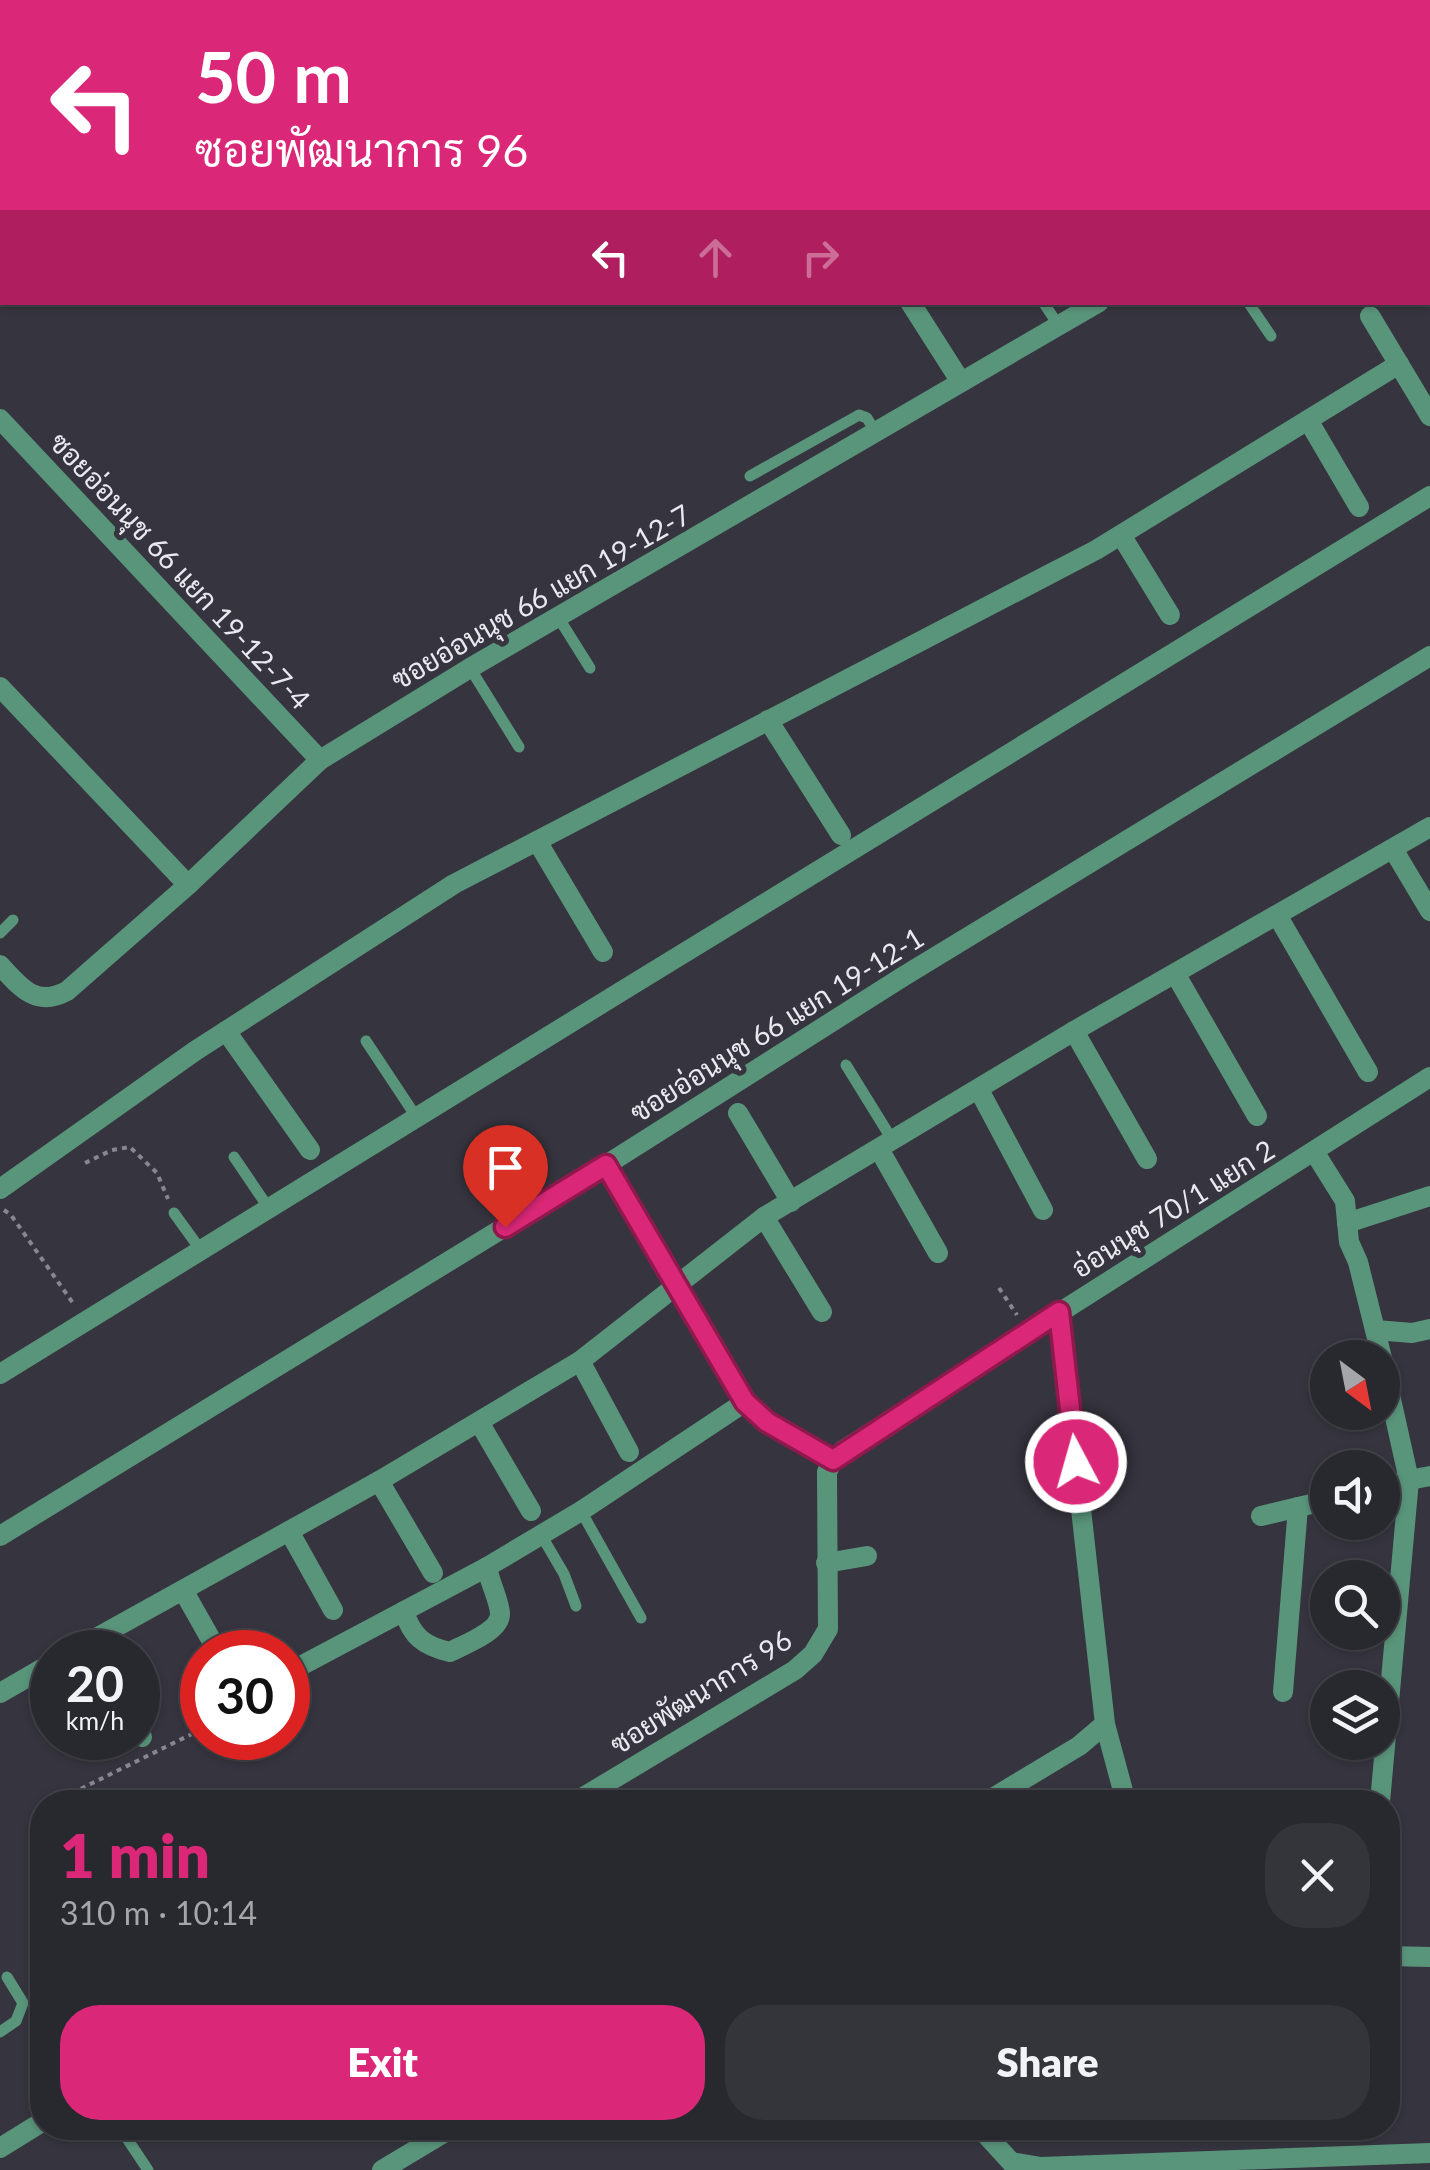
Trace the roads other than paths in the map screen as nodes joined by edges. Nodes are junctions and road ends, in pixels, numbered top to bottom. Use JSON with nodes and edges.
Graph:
{"nodes":[{"id":1,"x":912,"y":305,"type":"edge"},
{"id":2,"x":1045,"y":305,"type":"edge"},
{"id":3,"x":1095,"y":305,"type":"edge"},
{"id":4,"x":1250,"y":305,"type":"edge"},
{"id":5,"x":1370,"y":316,"type":"dead end"},
{"id":6,"x":1059,"y":326,"type":"junction"},
{"id":7,"x":1271,"y":336,"type":"dead end"},
{"id":8,"x":1399,"y":364,"type":"junction"},
{"id":9,"x":960,"y":382,"type":"junction"},
{"id":10,"x":1430,"y":416,"type":"edge"},
{"id":11,"x":0,"y":419,"type":"edge"},
{"id":12,"x":1308,"y":420,"type":"junction"},
{"id":13,"x":876,"y":432,"type":"junction"},
{"id":14,"x":750,"y":476,"type":"dead end"},
{"id":15,"x":1430,"y":496,"type":"edge"},
{"id":16,"x":1359,"y":506,"type":"dead end"},
{"id":17,"x":1121,"y":534,"type":"junction"},
{"id":18,"x":1170,"y":615,"type":"dead end"},
{"id":19,"x":558,"y":618,"type":"junction"},
{"id":20,"x":1430,"y":656,"type":"edge"},
{"id":21,"x":470,"y":668,"type":"junction"},
{"id":22,"x":590,"y":668,"type":"dead end"},
{"id":23,"x":0,"y":688,"type":"edge"},
{"id":24,"x":768,"y":720,"type":"junction"},
{"id":25,"x":519,"y":747,"type":"dead end"},
{"id":26,"x":320,"y":760,"type":"junction"},
{"id":27,"x":1430,"y":828,"type":"edge"},
{"id":28,"x":841,"y":835,"type":"dead end"},
{"id":29,"x":537,"y":841,"type":"junction"},
{"id":30,"x":1393,"y":849,"type":"junction"},
{"id":31,"x":188,"y":884,"type":"junction"},
{"id":32,"x":1430,"y":911,"type":"edge"},
{"id":33,"x":1277,"y":915,"type":"junction"},
{"id":34,"x":13,"y":920,"type":"dead end"},
{"id":35,"x":0,"y":933,"type":"edge"},
{"id":36,"x":603,"y":952,"type":"dead end"},
{"id":37,"x":0,"y":965,"type":"edge"},
{"id":38,"x":1176,"y":976,"type":"junction"},
{"id":39,"x":226,"y":1030,"type":"junction"},
{"id":40,"x":1074,"y":1032,"type":"junction"},
{"id":41,"x":366,"y":1041,"type":"dead end"},
{"id":42,"x":846,"y":1065,"type":"dead end"},
{"id":43,"x":1368,"y":1072,"type":"dead end"},
{"id":44,"x":1430,"y":1078,"type":"edge"},
{"id":45,"x":979,"y":1090,"type":"junction"},
{"id":46,"x":738,"y":1113,"type":"dead end"},
{"id":47,"x":415,"y":1115,"type":"junction"},
{"id":48,"x":1257,"y":1116,"type":"dead end"},
{"id":49,"x":886,"y":1145,"type":"junction"},
{"id":50,"x":310,"y":1150,"type":"dead end"},
{"id":51,"x":1315,"y":1152,"type":"junction"},
{"id":52,"x":234,"y":1157,"type":"dead end"},
{"id":53,"x":1146,"y":1159,"type":"dead end"},
{"id":54,"x":606,"y":1165,"type":"junction"},
{"id":55,"x":0,"y":1189,"type":"edge"},
{"id":56,"x":1430,"y":1196,"type":"edge"},
{"id":57,"x":791,"y":1202,"type":"junction"},
{"id":58,"x":268,"y":1207,"type":"junction"},
{"id":59,"x":1043,"y":1210,"type":"dead end"},
{"id":60,"x":174,"y":1212,"type":"road end"},
{"id":61,"x":764,"y":1217,"type":"junction"},
{"id":62,"x":1347,"y":1223,"type":"junction"},
{"id":63,"x":200,"y":1250,"type":"junction"},
{"id":64,"x":938,"y":1253,"type":"dead end"},
{"id":65,"x":676,"y":1288,"type":"junction"},
{"id":66,"x":822,"y":1312,"type":"dead end"},
{"id":67,"x":1059,"y":1312,"type":"junction"},
{"id":68,"x":1376,"y":1330,"type":"junction"},
{"id":69,"x":1430,"y":1330,"type":"edge"},
{"id":70,"x":1378,"y":1340,"type":"edge"},
{"id":71,"x":580,"y":1361,"type":"junction"},
{"id":72,"x":0,"y":1374,"type":"edge"},
{"id":73,"x":745,"y":1402,"type":"junction"},
{"id":74,"x":480,"y":1422,"type":"junction"},
{"id":75,"x":1397,"y":1430,"type":"edge"},
{"id":76,"x":629,"y":1452,"type":"dead end"},
{"id":77,"x":833,"y":1460,"type":"junction"},
{"id":78,"x":1430,"y":1476,"type":"edge"},
{"id":79,"x":1408,"y":1480,"type":"junction"},
{"id":80,"x":379,"y":1481,"type":"junction"},
{"id":81,"x":1400,"y":1482,"type":"edge"},
{"id":82,"x":1310,"y":1504,"type":"edge"},
{"id":83,"x":1298,"y":1507,"type":"junction"},
{"id":84,"x":531,"y":1511,"type":"dead end"},
{"id":85,"x":581,"y":1511,"type":"junction"},
{"id":86,"x":1261,"y":1516,"type":"dead end"},
{"id":87,"x":289,"y":1532,"type":"junction"},
{"id":88,"x":540,"y":1533,"type":"junction"},
{"id":89,"x":0,"y":1536,"type":"edge"},
{"id":90,"x":868,"y":1556,"type":"dead end"},
{"id":91,"x":826,"y":1563,"type":"junction"},
{"id":92,"x":486,"y":1567,"type":"junction"},
{"id":93,"x":433,"y":1573,"type":"dead end"},
{"id":94,"x":183,"y":1590,"type":"junction"},
{"id":95,"x":576,"y":1606,"type":"dead end"},
{"id":96,"x":333,"y":1610,"type":"dead end"},
{"id":97,"x":404,"y":1611,"type":"junction"},
{"id":98,"x":641,"y":1618,"type":"dead end"},
{"id":99,"x":117,"y":1630,"type":"edge"},
{"id":100,"x":206,"y":1630,"type":"edge"},
{"id":101,"x":310,"y":1661,"type":"edge"},
{"id":102,"x":30,"y":1676,"type":"edge"},
{"id":103,"x":1283,"y":1692,"type":"dead end"},
{"id":104,"x":0,"y":1693,"type":"edge"},
{"id":105,"x":1105,"y":1724,"type":"junction"},
{"id":106,"x":595,"y":1790,"type":"edge"},
{"id":107,"x":1006,"y":1790,"type":"edge"},
{"id":108,"x":1123,"y":1790,"type":"edge"},
{"id":109,"x":1381,"y":1790,"type":"edge"},
{"id":110,"x":1400,"y":1956,"type":"edge"},
{"id":111,"x":1430,"y":1957,"type":"edge"},
{"id":112,"x":7,"y":1977,"type":"dead end"},
{"id":113,"x":0,"y":2032,"type":"edge"},
{"id":114,"x":30,"y":2129,"type":"edge"},
{"id":115,"x":128,"y":2140,"type":"edge"},
{"id":116,"x":432,"y":2140,"type":"edge"},
{"id":117,"x":991,"y":2140,"type":"edge"},
{"id":118,"x":0,"y":2148,"type":"edge"},
{"id":119,"x":1430,"y":2153,"type":"edge"},
{"id":120,"x":148,"y":2170,"type":"edge"},
{"id":121,"x":382,"y":2170,"type":"edge"}],
"edges":[{"from":1,"to":9,"type":"street"},
{"from":2,"to":6,"type":"lane"},
{"from":3,"to":6,"type":"street","name":"ซอยอ่อนนุช 66 แยก 19-12-7"},
{"from":4,"to":7,"type":"lane"},
{"from":5,"to":8,"type":"street"},
{"from":6,"to":9,"type":"street","name":"ซอยอ่อนนุช 66 แยก 19-12-7"},
{"from":8,"to":10,"type":"street"},
{"from":8,"to":12,"type":"street"},
{"from":9,"to":13,"type":"street","name":"ซอยอ่อนนุช 66 แยก 19-12-7"},
{"from":11,"to":26,"type":"street","name":"ซอยอ่อนนุช 66 แยก 19-12-7-4"},
{"from":12,"to":16,"type":"street"},
{"from":12,"to":17,"type":"street"},
{"from":13,"to":14,"type":"lane"},
{"from":13,"to":19,"type":"street","name":"ซอยอ่อนนุช 66 แยก 19-12-7"},
{"from":15,"to":47,"type":"street"},
{"from":17,"to":18,"type":"street"},
{"from":17,"to":24,"type":"street"},
{"from":19,"to":21,"type":"street","name":"ซอยอ่อนนุช 66 แยก 19-12-7"},
{"from":19,"to":22,"type":"lane"},
{"from":20,"to":54,"type":"street","name":"ซอยอ่อนนุช 66 แยก 19-12-1"},
{"from":21,"to":25,"type":"lane"},
{"from":21,"to":26,"type":"street","name":"ซอยอ่อนนุช 66 แยก 19-12-7"},
{"from":23,"to":31,"type":"street"},
{"from":24,"to":28,"type":"street"},
{"from":24,"to":29,"type":"street"},
{"from":26,"to":31,"type":"street","name":"ซอยอ่อนนุช 66 แยก 19-12-7"},
{"from":27,"to":30,"type":"street"},
{"from":29,"to":36,"type":"street"},
{"from":29,"to":39,"type":"street"},
{"from":30,"to":32,"type":"street"},
{"from":30,"to":33,"type":"street"},
{"from":31,"to":37,"type":"street","name":"ซอยอ่อนนุช 66 แยก 19-12-7"},
{"from":33,"to":38,"type":"street"},
{"from":33,"to":43,"type":"street"},
{"from":34,"to":35,"type":"lane"},
{"from":38,"to":40,"type":"street"},
{"from":38,"to":48,"type":"street"},
{"from":39,"to":50,"type":"street"},
{"from":39,"to":55,"type":"street"},
{"from":40,"to":45,"type":"street"},
{"from":40,"to":53,"type":"street"},
{"from":41,"to":47,"type":"lane"},
{"from":42,"to":49,"type":"lane"},
{"from":44,"to":51,"type":"street","name":"อ่อนนุช 70/1 แยก 2"},
{"from":45,"to":49,"type":"street"},
{"from":45,"to":59,"type":"street"},
{"from":46,"to":57,"type":"street"},
{"from":47,"to":58,"type":"street"},
{"from":49,"to":57,"type":"street"},
{"from":49,"to":64,"type":"street"},
{"from":51,"to":62,"type":"street"},
{"from":51,"to":67,"type":"street","name":"อ่อนนุช 70/1 แยก 2"},
{"from":52,"to":58,"type":"lane"},
{"from":54,"to":65,"type":"street"},
{"from":54,"to":89,"type":"street","name":"ซอยอ่อนนุช 66 แยก 19-12-1"},
{"from":56,"to":62,"type":"street"},
{"from":57,"to":61,"type":"street"},
{"from":58,"to":63,"type":"street"},
{"from":60,"to":63,"type":"lane"},
{"from":61,"to":65,"type":"street"},
{"from":61,"to":66,"type":"street"},
{"from":62,"to":68,"type":"street"},
{"from":63,"to":72,"type":"street"},
{"from":65,"to":71,"type":"street"},
{"from":65,"to":73,"type":"street"},
{"from":67,"to":77,"type":"street"},
{"from":67,"to":105,"type":"street"},
{"from":68,"to":69,"type":"street"},
{"from":68,"to":70,"type":"street"},
{"from":71,"to":74,"type":"street"},
{"from":71,"to":76,"type":"street"},
{"from":73,"to":77,"type":"street"},
{"from":73,"to":85,"type":"street"},
{"from":74,"to":80,"type":"street"},
{"from":74,"to":84,"type":"street"},
{"from":75,"to":79,"type":"street"},
{"from":77,"to":91,"type":"street","name":"ซอยพัฒนาการ 96"},
{"from":78,"to":79,"type":"street"},
{"from":79,"to":81,"type":"street"},
{"from":79,"to":109,"type":"street"},
{"from":80,"to":87,"type":"street"},
{"from":80,"to":93,"type":"street"},
{"from":82,"to":83,"type":"street"},
{"from":83,"to":86,"type":"street"},
{"from":83,"to":103,"type":"street"},
{"from":85,"to":88,"type":"street"},
{"from":85,"to":98,"type":"lane"},
{"from":87,"to":94,"type":"street"},
{"from":87,"to":96,"type":"street"},
{"from":88,"to":92,"type":"street"},
{"from":88,"to":95,"type":"lane"},
{"from":90,"to":91,"type":"street"},
{"from":91,"to":106,"type":"street","name":"ซอยพัฒนาการ 96"},
{"from":92,"to":97,"type":"street"},
{"from":92,"to":97,"type":"street"},
{"from":94,"to":99,"type":"street"},
{"from":94,"to":100,"type":"street"},
{"from":97,"to":101,"type":"street"},
{"from":102,"to":104,"type":"street"},
{"from":105,"to":107,"type":"street"},
{"from":105,"to":108,"type":"street"},
{"from":110,"to":111,"type":"street"},
{"from":112,"to":113,"type":"lane"},
{"from":114,"to":118,"type":"street"},
{"from":115,"to":120,"type":"lane"},
{"from":116,"to":121,"type":"street"},
{"from":117,"to":119,"type":"street"}]}
